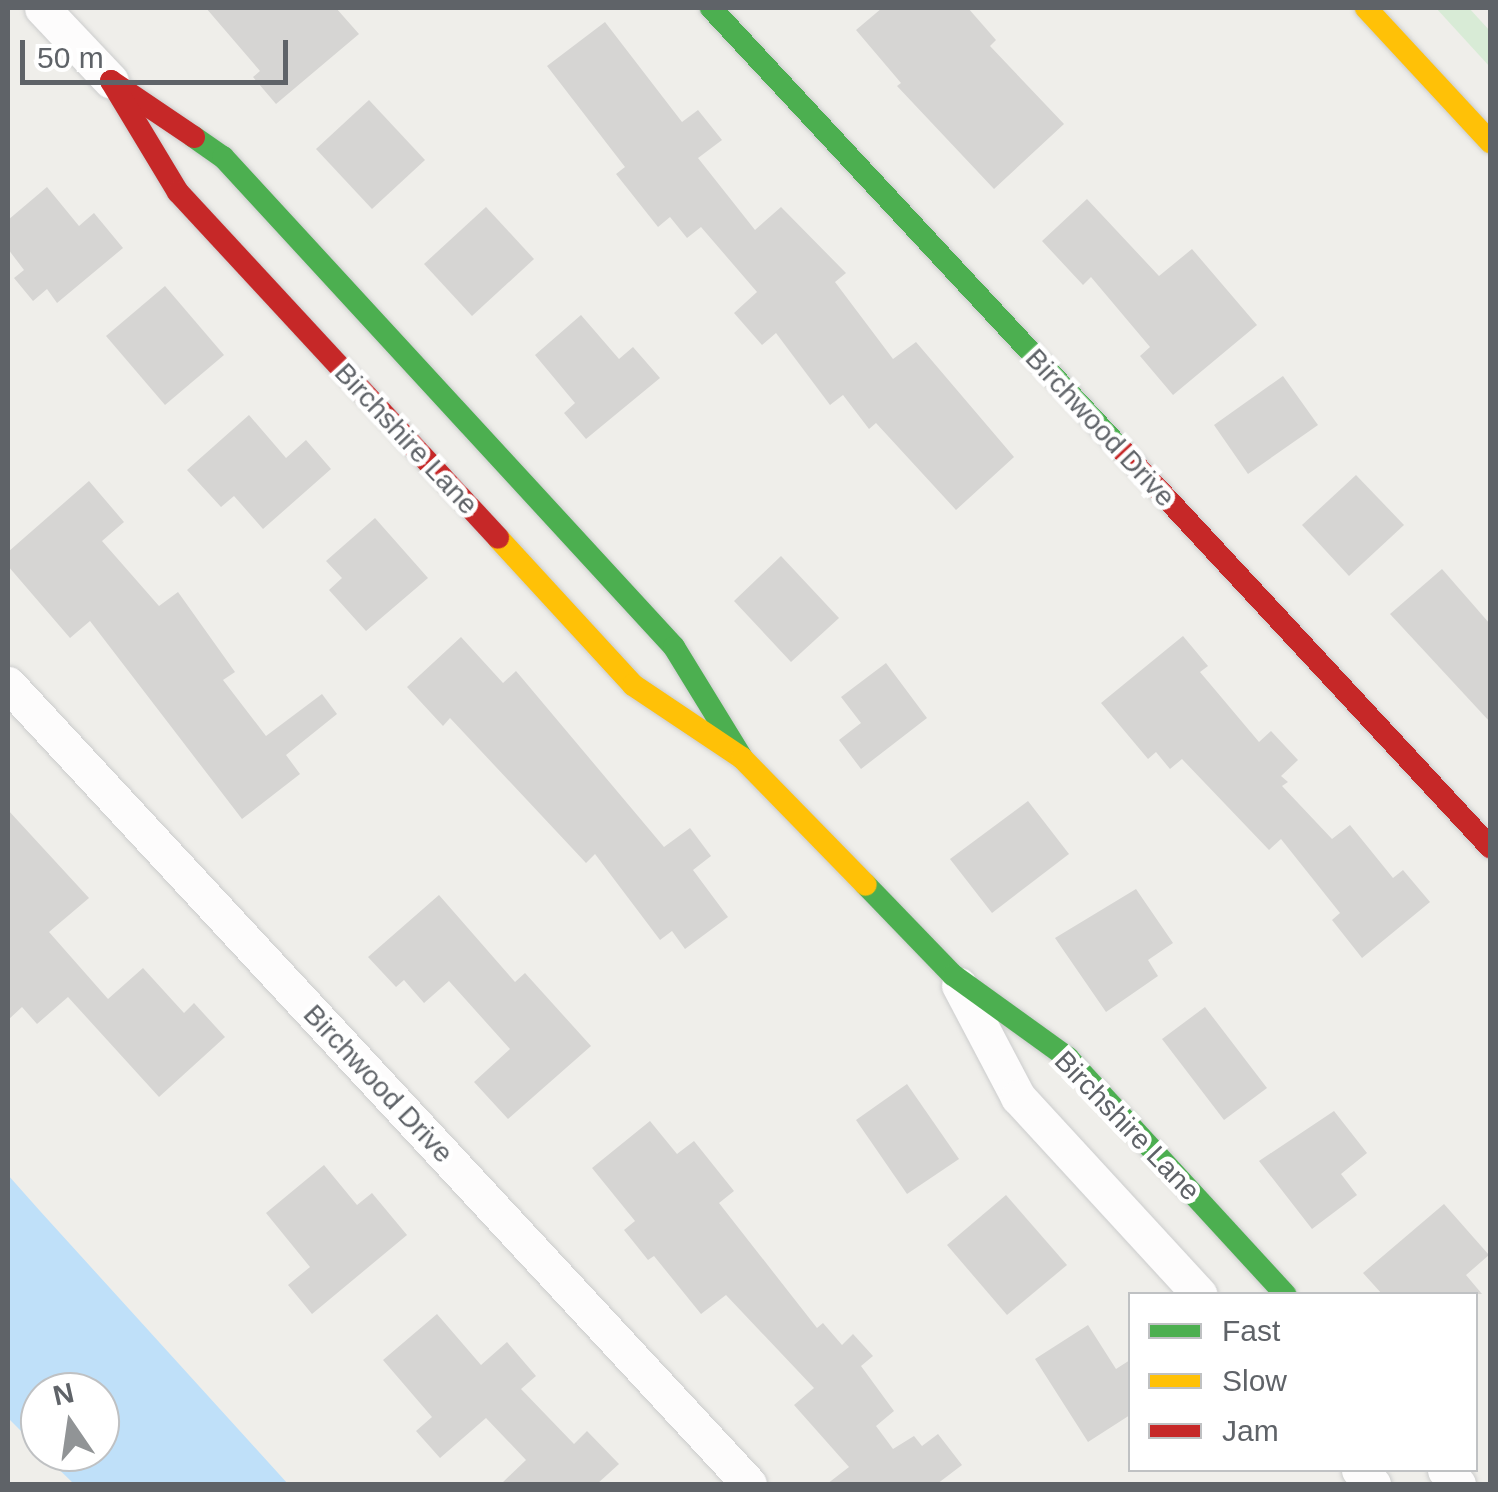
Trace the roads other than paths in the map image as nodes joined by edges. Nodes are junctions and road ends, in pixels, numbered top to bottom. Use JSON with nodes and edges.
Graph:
{"nodes":[{"id":1,"x":42,"y":8,"type":"edge"},
{"id":2,"x":711,"y":8,"type":"edge"},
{"id":3,"x":1366,"y":8,"type":"edge"},
{"id":4,"x":110,"y":81,"type":"junction"},
{"id":5,"x":1490,"y":142,"type":"edge"},
{"id":6,"x":8,"y":684,"type":"edge"},
{"id":7,"x":742,"y":758,"type":"junction"},
{"id":8,"x":1490,"y":848,"type":"edge"},
{"id":9,"x":954,"y":975,"type":"junction"},
{"id":10,"x":1197,"y":1292,"type":"edge"},
{"id":11,"x":1282,"y":1292,"type":"edge"},
{"id":12,"x":749,"y":1484,"type":"edge"}],
"edges":[{"from":1,"to":4,"type":"street","name":"Birchshire Lane"},
{"from":2,"to":8,"type":"main road","name":"Birchwood Drive"},
{"from":3,"to":5,"type":"main road"},
{"from":4,"to":7,"type":"main road","name":"Birchshire Lane"},
{"from":4,"to":7,"type":"main road","name":"Birchshire Lane"},
{"from":6,"to":12,"type":"street","name":"Birchwood Drive"},
{"from":7,"to":9,"type":"main road","name":"Birchshire Lane"},
{"from":9,"to":10,"type":"street","name":"Birchshire Lane"},
{"from":9,"to":11,"type":"main road","name":"Birchshire Lane"}]}
